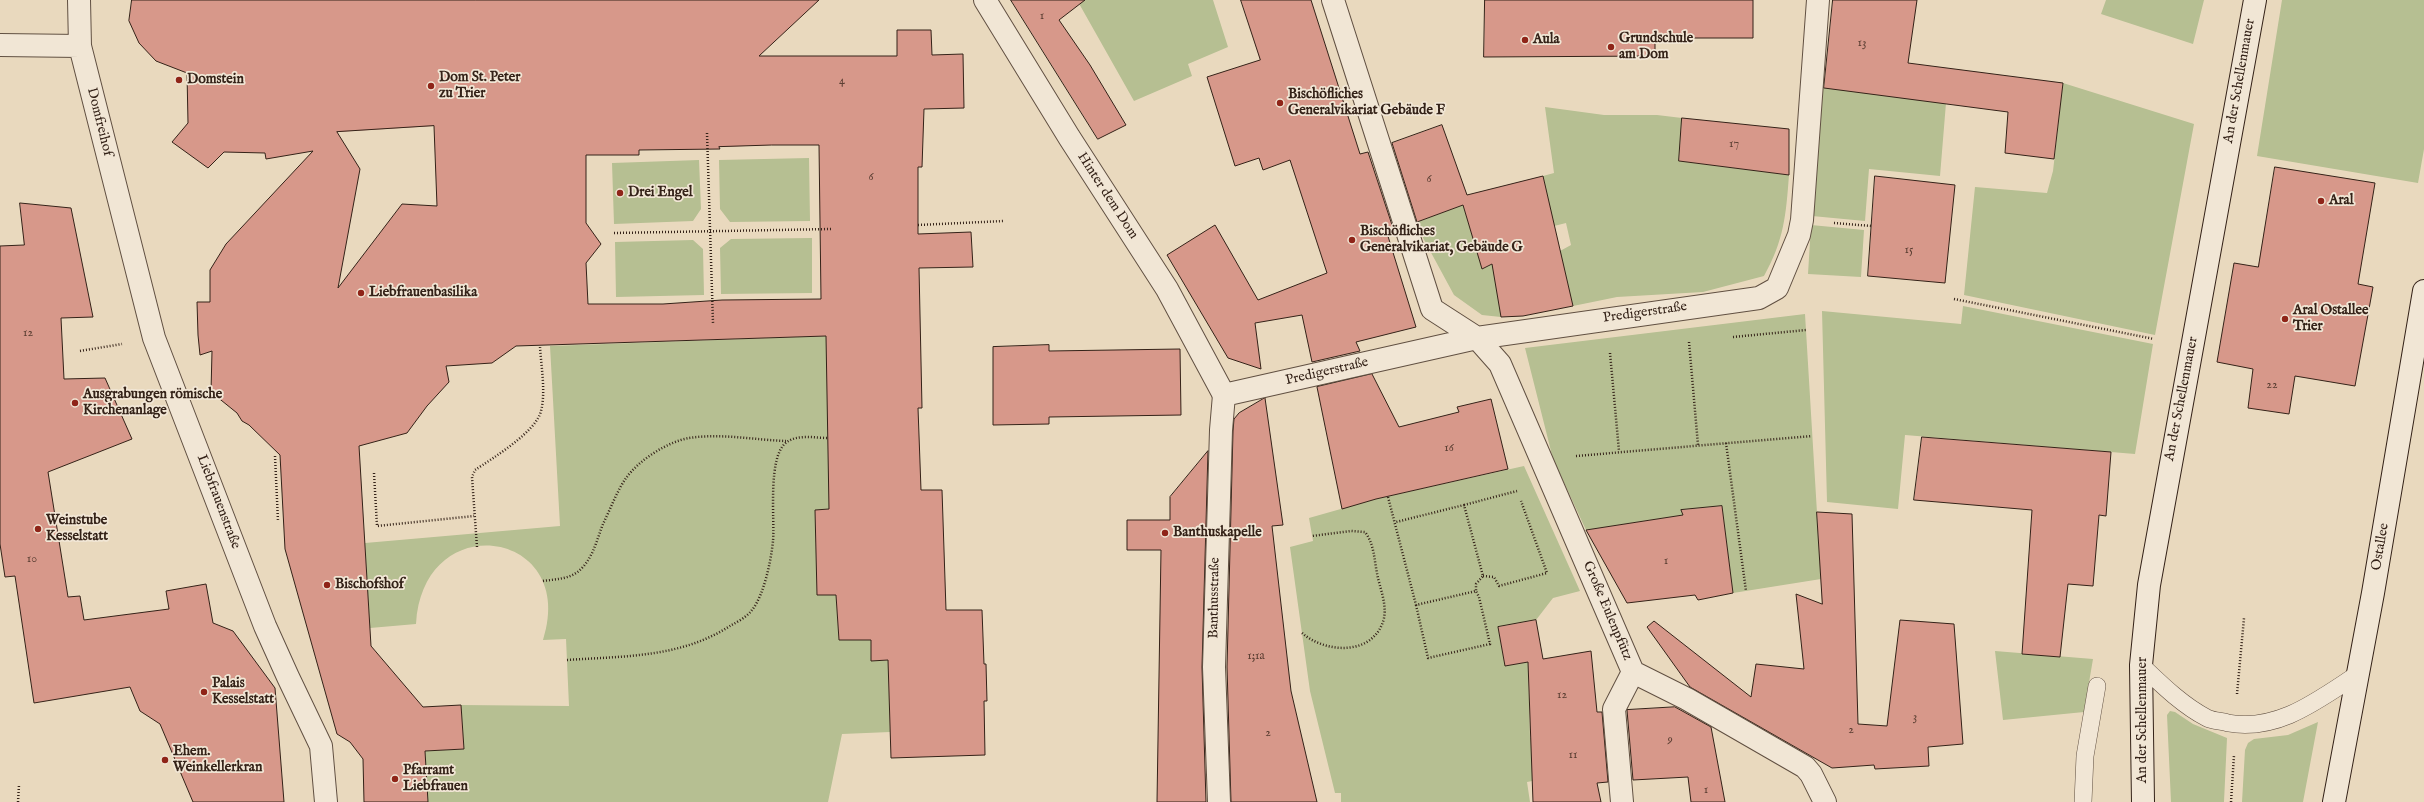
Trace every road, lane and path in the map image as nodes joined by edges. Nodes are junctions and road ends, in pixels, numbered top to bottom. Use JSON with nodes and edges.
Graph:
{"nodes":[{"id":1,"x":79,"y":0,"type":"edge"},
{"id":2,"x":985,"y":0,"type":"edge"},
{"id":3,"x":1333,"y":0,"type":"edge"},
{"id":4,"x":1818,"y":0,"type":"edge"},
{"id":5,"x":2255,"y":0,"type":"edge"},
{"id":6,"x":0,"y":45,"type":"edge"},
{"id":7,"x":80,"y":46,"type":"junction"},
{"id":8,"x":707,"y":133,"type":"dead end"},
{"id":9,"x":118,"y":197,"type":"joint"},
{"id":10,"x":1004,"y":221,"type":"dead end"},
{"id":11,"x":918,"y":225,"type":"dead end"},
{"id":12,"x":831,"y":229,"type":"dead end"},
{"id":13,"x":709,"y":230,"type":"junction"},
{"id":14,"x":614,"y":233,"type":"dead end"},
{"id":15,"x":2424,"y":291,"type":"edge"},
{"id":16,"x":1954,"y":299,"type":"dead end"},
{"id":17,"x":712,"y":323,"type":"dead end"},
{"id":18,"x":154,"y":338,"type":"junction"},
{"id":19,"x":1477,"y":338,"type":"junction"},
{"id":20,"x":2154,"y":339,"type":"dead end"},
{"id":21,"x":1689,"y":342,"type":"dead end"},
{"id":22,"x":540,"y":346,"type":"dead end"},
{"id":23,"x":1609,"y":350,"type":"dead end"},
{"id":24,"x":80,"y":351,"type":"dead end"},
{"id":25,"x":1224,"y":395,"type":"junction"},
{"id":26,"x":1812,"y":436,"type":"dead end"},
{"id":27,"x":828,"y":438,"type":"dead end"},
{"id":28,"x":787,"y":441,"type":"junction"},
{"id":29,"x":1726,"y":443,"type":"junction"},
{"id":30,"x":1698,"y":445,"type":"junction"},
{"id":31,"x":1620,"y":451,"type":"junction"},
{"id":32,"x":275,"y":456,"type":"dead end"},
{"id":33,"x":1568,"y":457,"type":"dead end"},
{"id":34,"x":374,"y":473,"type":"dead end"},
{"id":35,"x":1388,"y":497,"type":"dead end"},
{"id":36,"x":1464,"y":504,"type":"junction"},
{"id":37,"x":474,"y":516,"type":"junction"},
{"id":38,"x":278,"y":521,"type":"dead end"},
{"id":39,"x":1396,"y":522,"type":"junction"},
{"id":40,"x":1312,"y":536,"type":"dead end"},
{"id":41,"x":477,"y":546,"type":"dead end"},
{"id":42,"x":1483,"y":576,"type":"junction"},
{"id":43,"x":543,"y":581,"type":"dead end"},
{"id":44,"x":1476,"y":591,"type":"junction"},
{"id":45,"x":1746,"y":591,"type":"dead end"},
{"id":46,"x":1416,"y":605,"type":"junction"},
{"id":47,"x":2244,"y":618,"type":"dead end"},
{"id":48,"x":1302,"y":633,"type":"dead end"},
{"id":49,"x":567,"y":660,"type":"dead end"},
{"id":50,"x":2141,"y":665,"type":"junction"},
{"id":51,"x":1633,"y":672,"type":"junction"},
{"id":52,"x":2358,"y":674,"type":"junction"},
{"id":53,"x":2237,"y":681,"type":"dead end"},
{"id":54,"x":2097,"y":686,"type":"dead end"},
{"id":55,"x":19,"y":785,"type":"dead end"},
{"id":56,"x":18,"y":802,"type":"edge"},
{"id":57,"x":326,"y":802,"type":"edge"},
{"id":58,"x":1219,"y":802,"type":"edge"},
{"id":59,"x":1622,"y":802,"type":"edge"},
{"id":60,"x":1825,"y":802,"type":"edge"},
{"id":61,"x":2083,"y":802,"type":"edge"},
{"id":62,"x":2143,"y":802,"type":"edge"},
{"id":63,"x":2334,"y":802,"type":"edge"}],
"edges":[{"from":1,"to":7,"type":"street","name":"Domfreihof"},
{"from":2,"to":25,"type":"street","name":"Hinter dem Dom"},
{"from":3,"to":19,"type":"street","name":"Große Eulenpfütz"},
{"from":4,"to":19,"type":"street","name":"Predigerstraße"},
{"from":5,"to":50,"type":"street","name":"An der Schellenmauer"},
{"from":6,"to":7,"type":"street"},
{"from":7,"to":9,"type":"street","name":"Domfreihof"},
{"from":8,"to":13,"type":"path"},
{"from":9,"to":18,"type":"street","name":"Liebfrauenstraße"},
{"from":10,"to":11,"type":"path"},
{"from":12,"to":13,"type":"path"},
{"from":13,"to":14,"type":"path"},
{"from":13,"to":17,"type":"path"},
{"from":15,"to":52,"type":"street","name":"Ostallee"},
{"from":16,"to":20,"type":"path"},
{"from":18,"to":24,"type":"path"},
{"from":18,"to":57,"type":"street","name":"Liebfrauenstraße"},
{"from":19,"to":25,"type":"street","name":"Predigerstraße"},
{"from":19,"to":51,"type":"street","name":"Große Eulenpfütz"},
{"from":21,"to":30,"type":"path"},
{"from":22,"to":37,"type":"path"},
{"from":23,"to":31,"type":"path"},
{"from":25,"to":58,"type":"street","name":"Banthusstraße"},
{"from":26,"to":29,"type":"path"},
{"from":27,"to":28,"type":"path"},
{"from":28,"to":43,"type":"path"},
{"from":28,"to":49,"type":"path"},
{"from":29,"to":30,"type":"path"},
{"from":29,"to":45,"type":"path"},
{"from":30,"to":31,"type":"path"},
{"from":31,"to":33,"type":"path"},
{"from":32,"to":38,"type":"path"},
{"from":34,"to":37,"type":"path"},
{"from":35,"to":39,"type":"path"},
{"from":36,"to":39,"type":"path"},
{"from":36,"to":42,"type":"path"},
{"from":36,"to":42,"type":"path"},
{"from":37,"to":41,"type":"path"},
{"from":39,"to":46,"type":"path"},
{"from":40,"to":48,"type":"path"},
{"from":42,"to":44,"type":"path"},
{"from":44,"to":46,"type":"path"},
{"from":44,"to":46,"type":"path"},
{"from":47,"to":53,"type":"path"},
{"from":50,"to":52,"type":"lane"},
{"from":50,"to":62,"type":"street","name":"An der Schellenmauer"},
{"from":51,"to":59,"type":"street"},
{"from":51,"to":60,"type":"street","name":"Große Eulenpfütz"},
{"from":52,"to":63,"type":"street","name":"Ostallee"},
{"from":54,"to":61,"type":"lane"},
{"from":55,"to":56,"type":"path"}]}
